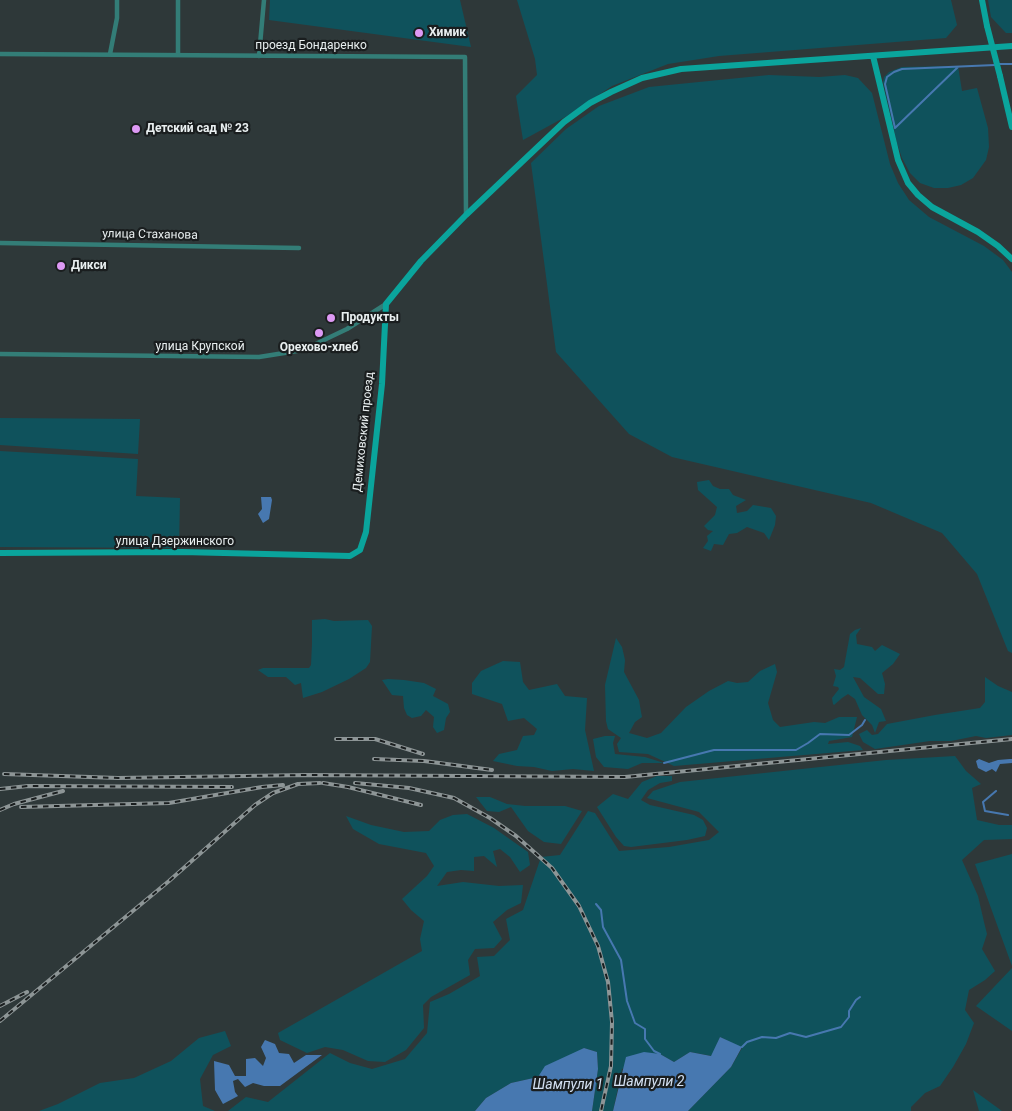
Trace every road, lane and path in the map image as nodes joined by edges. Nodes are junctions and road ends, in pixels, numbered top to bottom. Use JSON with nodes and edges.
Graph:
{"nodes":[{"id":1,"x":117,"y":0,"type":"edge"},
{"id":2,"x":178,"y":0,"type":"edge"},
{"id":3,"x":264,"y":0,"type":"edge"},
{"id":4,"x":982,"y":0,"type":"edge"},
{"id":5,"x":1012,"y":46,"type":"edge"},
{"id":6,"x":0,"y":54,"type":"edge"},
{"id":7,"x":110,"y":54,"type":"junction"},
{"id":8,"x":178,"y":55,"type":"junction"},
{"id":9,"x":259,"y":56,"type":"junction"},
{"id":10,"x":873,"y":56,"type":"junction"},
{"id":11,"x":1012,"y":127,"type":"edge"},
{"id":12,"x":466,"y":215,"type":"junction"},
{"id":13,"x":0,"y":243,"type":"edge"},
{"id":14,"x":299,"y":248,"type":"dead end"},
{"id":15,"x":1012,"y":259,"type":"edge"},
{"id":16,"x":386,"y":304,"type":"junction"},
{"id":17,"x":0,"y":354,"type":"edge"},
{"id":18,"x":0,"y":553,"type":"edge"},
{"id":19,"x":350,"y":556,"type":"joint"}],
"edges":[{"from":1,"to":7,"type":"street"},
{"from":2,"to":8,"type":"street"},
{"from":3,"to":9,"type":"street"},
{"from":4,"to":11,"type":"main road","bridge":true},
{"from":5,"to":10,"type":"main road"},
{"from":6,"to":7,"type":"street","name":"проезд Бондаренко"},
{"from":7,"to":8,"type":"street","name":"проезд Бондаренко"},
{"from":8,"to":9,"type":"street","name":"проезд Бондаренко"},
{"from":9,"to":12,"type":"street","name":"проезд Бондаренко"},
{"from":10,"to":12,"type":"main road"},
{"from":10,"to":15,"type":"main road"},
{"from":12,"to":16,"type":"main road"},
{"from":13,"to":14,"type":"street","name":"улица Стаханова"},
{"from":16,"to":17,"type":"street","name":"улица Крупской"},
{"from":16,"to":19,"type":"main road","name":"Демиховский проезд"},
{"from":18,"to":19,"type":"main road","name":"улица Дзержинского"}]}
